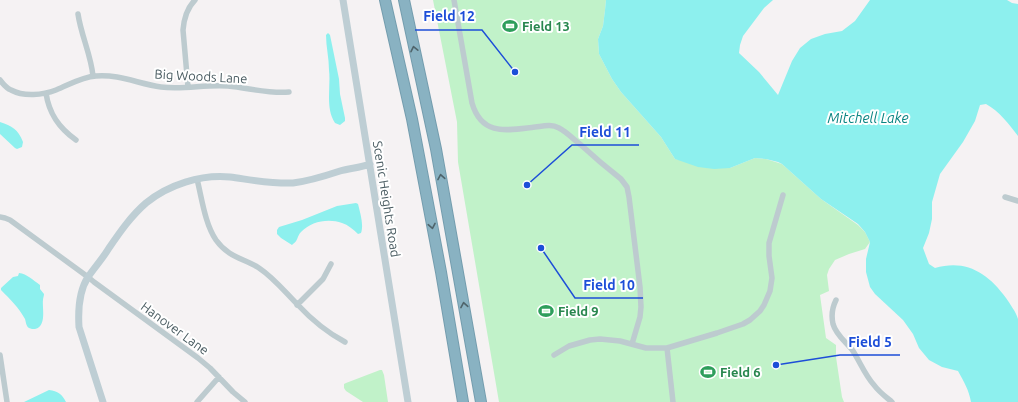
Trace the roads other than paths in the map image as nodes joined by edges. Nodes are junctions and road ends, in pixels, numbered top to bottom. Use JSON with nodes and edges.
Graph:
{"nodes":[{"id":1,"x":195,"y":0,"type":"edge"},
{"id":2,"x":343,"y":0,"type":"edge"},
{"id":3,"x":380,"y":0,"type":"edge"},
{"id":4,"x":385,"y":0,"type":"edge"},
{"id":5,"x":404,"y":0,"type":"edge"},
{"id":6,"x":454,"y":0,"type":"edge"},
{"id":7,"x":78,"y":14,"type":"dead end"},
{"id":8,"x":93,"y":76,"type":"junction"},
{"id":9,"x":0,"y":80,"type":"edge"},
{"id":10,"x":188,"y":87,"type":"junction"},
{"id":11,"x":289,"y":92,"type":"dead end"},
{"id":12,"x":46,"y":93,"type":"junction"},
{"id":13,"x":412,"y":119,"type":"junction"},
{"id":14,"x":76,"y":140,"type":"dead end"},
{"id":15,"x":370,"y":164,"type":"junction"},
{"id":16,"x":197,"y":179,"type":"junction"},
{"id":17,"x":783,"y":195,"type":"dead end"},
{"id":18,"x":1006,"y":197,"type":"dead end"},
{"id":19,"x":1018,"y":201,"type":"edge"},
{"id":20,"x":0,"y":217,"type":"edge"},
{"id":21,"x":330,"y":264,"type":"dead end"},
{"id":22,"x":88,"y":277,"type":"junction"},
{"id":23,"x":836,"y":300,"type":"dead end"},
{"id":24,"x":297,"y":305,"type":"junction"},
{"id":25,"x":345,"y":342,"type":"dead end"},
{"id":26,"x":470,"y":343,"type":"junction"},
{"id":27,"x":632,"y":344,"type":"junction"},
{"id":28,"x":667,"y":348,"type":"junction"},
{"id":29,"x":0,"y":355,"type":"edge"},
{"id":30,"x":554,"y":355,"type":"dead end"},
{"id":31,"x":219,"y":377,"type":"junction"},
{"id":32,"x":7,"y":402,"type":"edge"},
{"id":33,"x":103,"y":402,"type":"edge"},
{"id":34,"x":196,"y":402,"type":"edge"},
{"id":35,"x":245,"y":402,"type":"edge"},
{"id":36,"x":408,"y":402,"type":"edge"},
{"id":37,"x":461,"y":402,"type":"edge"},
{"id":38,"x":481,"y":402,"type":"edge"},
{"id":39,"x":485,"y":402,"type":"edge"},
{"id":40,"x":673,"y":402,"type":"edge"},
{"id":41,"x":892,"y":402,"type":"edge"}],
"edges":[{"from":1,"to":10,"type":"street"},
{"from":2,"to":15,"type":"street","name":"Scenic Heights Road"},
{"from":3,"to":13,"type":"highway"},
{"from":4,"to":13,"type":"highway"},
{"from":26,"to":5,"type":"highway","one_way":true},
{"from":6,"to":27,"type":"street"},
{"from":7,"to":8,"type":"street"},
{"from":8,"to":10,"type":"street","name":"Big Woods Lane"},
{"from":8,"to":12,"type":"street","name":"Big Woods Lane"},
{"from":9,"to":12,"type":"street","name":"Big Woods Lane"},
{"from":10,"to":11,"type":"street","name":"Big Woods Lane"},
{"from":12,"to":14,"type":"street"},
{"from":13,"to":37,"type":"highway","one_way":true},
{"from":15,"to":16,"type":"street"},
{"from":15,"to":36,"type":"street","name":"Scenic Heights Road"},
{"from":16,"to":22,"type":"street"},
{"from":16,"to":24,"type":"street"},
{"from":17,"to":28,"type":"street"},
{"from":18,"to":19,"type":"street"},
{"from":20,"to":22,"type":"street","name":"Hanover Lane"},
{"from":21,"to":24,"type":"street"},
{"from":22,"to":31,"type":"street","name":"Hanover Lane"},
{"from":22,"to":33,"type":"street"},
{"from":23,"to":41,"type":"street"},
{"from":24,"to":25,"type":"street"},
{"from":26,"to":38,"type":"highway"},
{"from":26,"to":39,"type":"highway"},
{"from":27,"to":28,"type":"street"},
{"from":27,"to":30,"type":"street"},
{"from":28,"to":40,"type":"street"},
{"from":29,"to":32,"type":"street"},
{"from":31,"to":34,"type":"street"},
{"from":31,"to":35,"type":"street","name":"Hanover Lane"}]}
